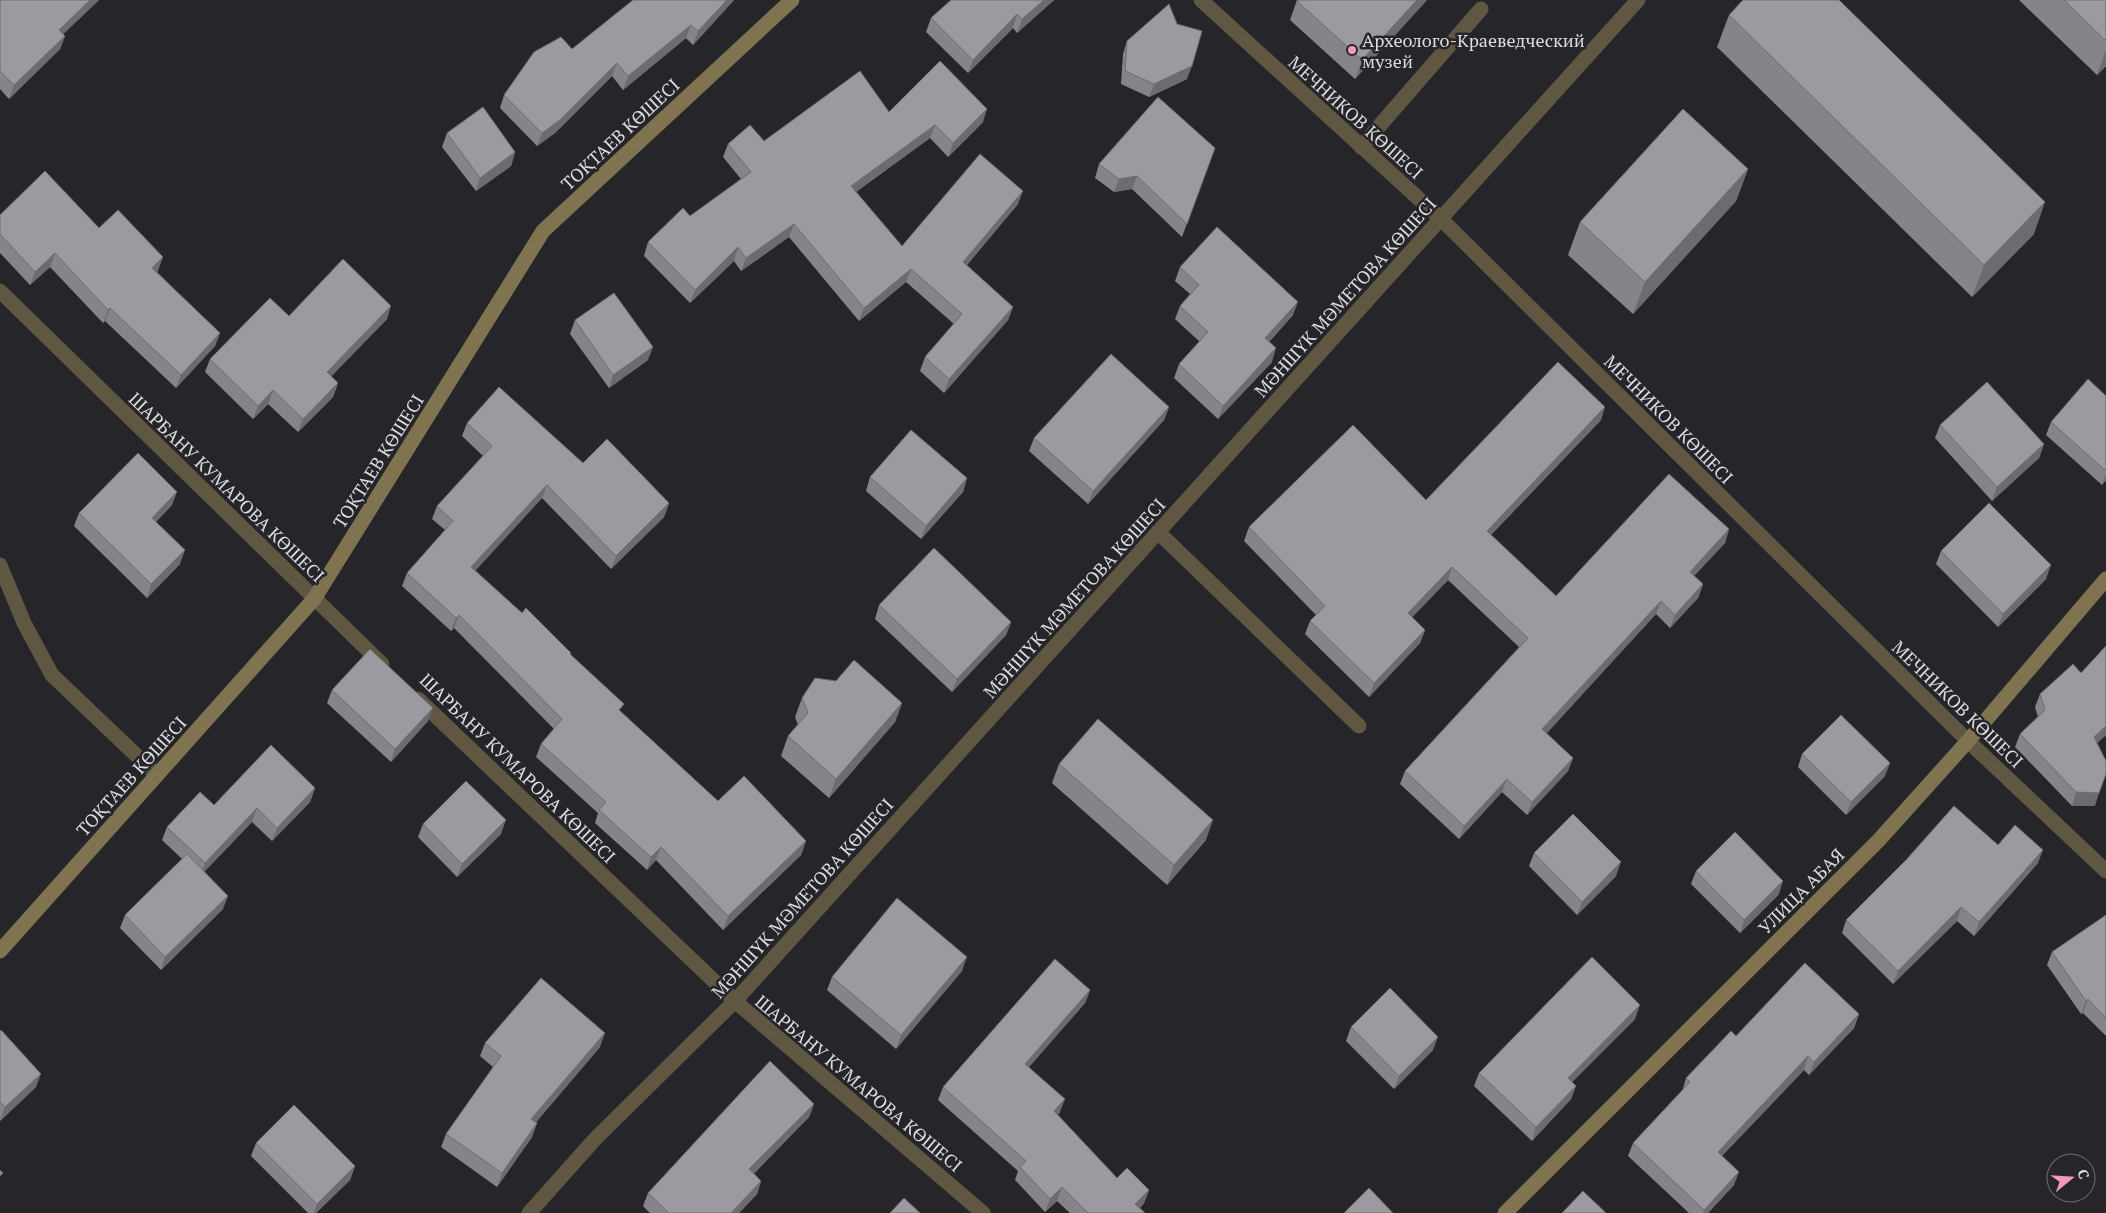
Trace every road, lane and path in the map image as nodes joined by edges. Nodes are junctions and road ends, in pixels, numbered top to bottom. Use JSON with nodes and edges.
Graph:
{"nodes":[{"id":1,"x":792,"y":0,"type":"edge"},
{"id":2,"x":1201,"y":0,"type":"edge"},
{"id":3,"x":1638,"y":0,"type":"edge"},
{"id":4,"x":1481,"y":9,"type":"dead end"},
{"id":5,"x":1361,"y":147,"type":"junction"},
{"id":6,"x":1441,"y":219,"type":"junction"},
{"id":7,"x":0,"y":291,"type":"edge"},
{"id":8,"x":1158,"y":532,"type":"junction"},
{"id":9,"x":0,"y":565,"type":"edge"},
{"id":10,"x":2106,"y":579,"type":"edge"},
{"id":11,"x":314,"y":599,"type":"junction"},
{"id":12,"x":392,"y":674,"type":"edge"},
{"id":13,"x":407,"y":687,"type":"edge"},
{"id":14,"x":1359,"y":726,"type":"dead end"},
{"id":15,"x":1968,"y":741,"type":"junction"},
{"id":16,"x":157,"y":775,"type":"junction"},
{"id":17,"x":2106,"y":871,"type":"edge"},
{"id":18,"x":0,"y":951,"type":"edge"},
{"id":19,"x":734,"y":1001,"type":"junction"},
{"id":20,"x":529,"y":1213,"type":"edge"},
{"id":21,"x":983,"y":1213,"type":"edge"},
{"id":22,"x":1505,"y":1213,"type":"edge"}],
"edges":[{"from":1,"to":11,"type":"street","name":"ТОҚТАЕВ КӨШЕСІ"},
{"from":2,"to":5,"type":"street","name":"МЕЧНИКОВ КӨШЕСІ"},
{"from":3,"to":6,"type":"street","name":"МӘНШҮК МӘМЕТОВА КӨШЕСІ"},
{"from":4,"to":5,"type":"street"},
{"from":5,"to":6,"type":"street","name":"МЕЧНИКОВ КӨШЕСІ"},
{"from":6,"to":8,"type":"street","name":"МӘНШҮК МӘМЕТОВА КӨШЕСІ"},
{"from":6,"to":15,"type":"street","name":"МЕЧНИКОВ КӨШЕСІ"},
{"from":7,"to":11,"type":"street","name":"ШАРБАНУ КУМАРОВА КӨШЕСІ"},
{"from":8,"to":14,"type":"street"},
{"from":8,"to":19,"type":"street","name":"МӘНШҮК МӘМЕТОВА КӨШЕСІ"},
{"from":9,"to":16,"type":"street"},
{"from":10,"to":15,"type":"street","name":"УЛИЦА АБАЯ"},
{"from":11,"to":12,"type":"street","name":"ШАРБАНУ КУМАРОВА КӨШЕСІ"},
{"from":11,"to":16,"type":"street","name":"ТОҚТАЕВ КӨШЕСІ"},
{"from":13,"to":19,"type":"street","name":"ШАРБАНУ КУМАРОВА КӨШЕСІ"},
{"from":15,"to":17,"type":"street","name":"МЕЧНИКОВ КӨШЕСІ"},
{"from":15,"to":22,"type":"street","name":"УЛИЦА АБАЯ"},
{"from":16,"to":18,"type":"street","name":"ТОҚТАЕВ КӨШЕСІ"},
{"from":19,"to":20,"type":"street","name":"МӘНШҮК МӘМЕТОВА КӨШЕСІ"},
{"from":19,"to":21,"type":"street","name":"ШАРБАНУ КУМАРОВА КӨШЕСІ"}]}
